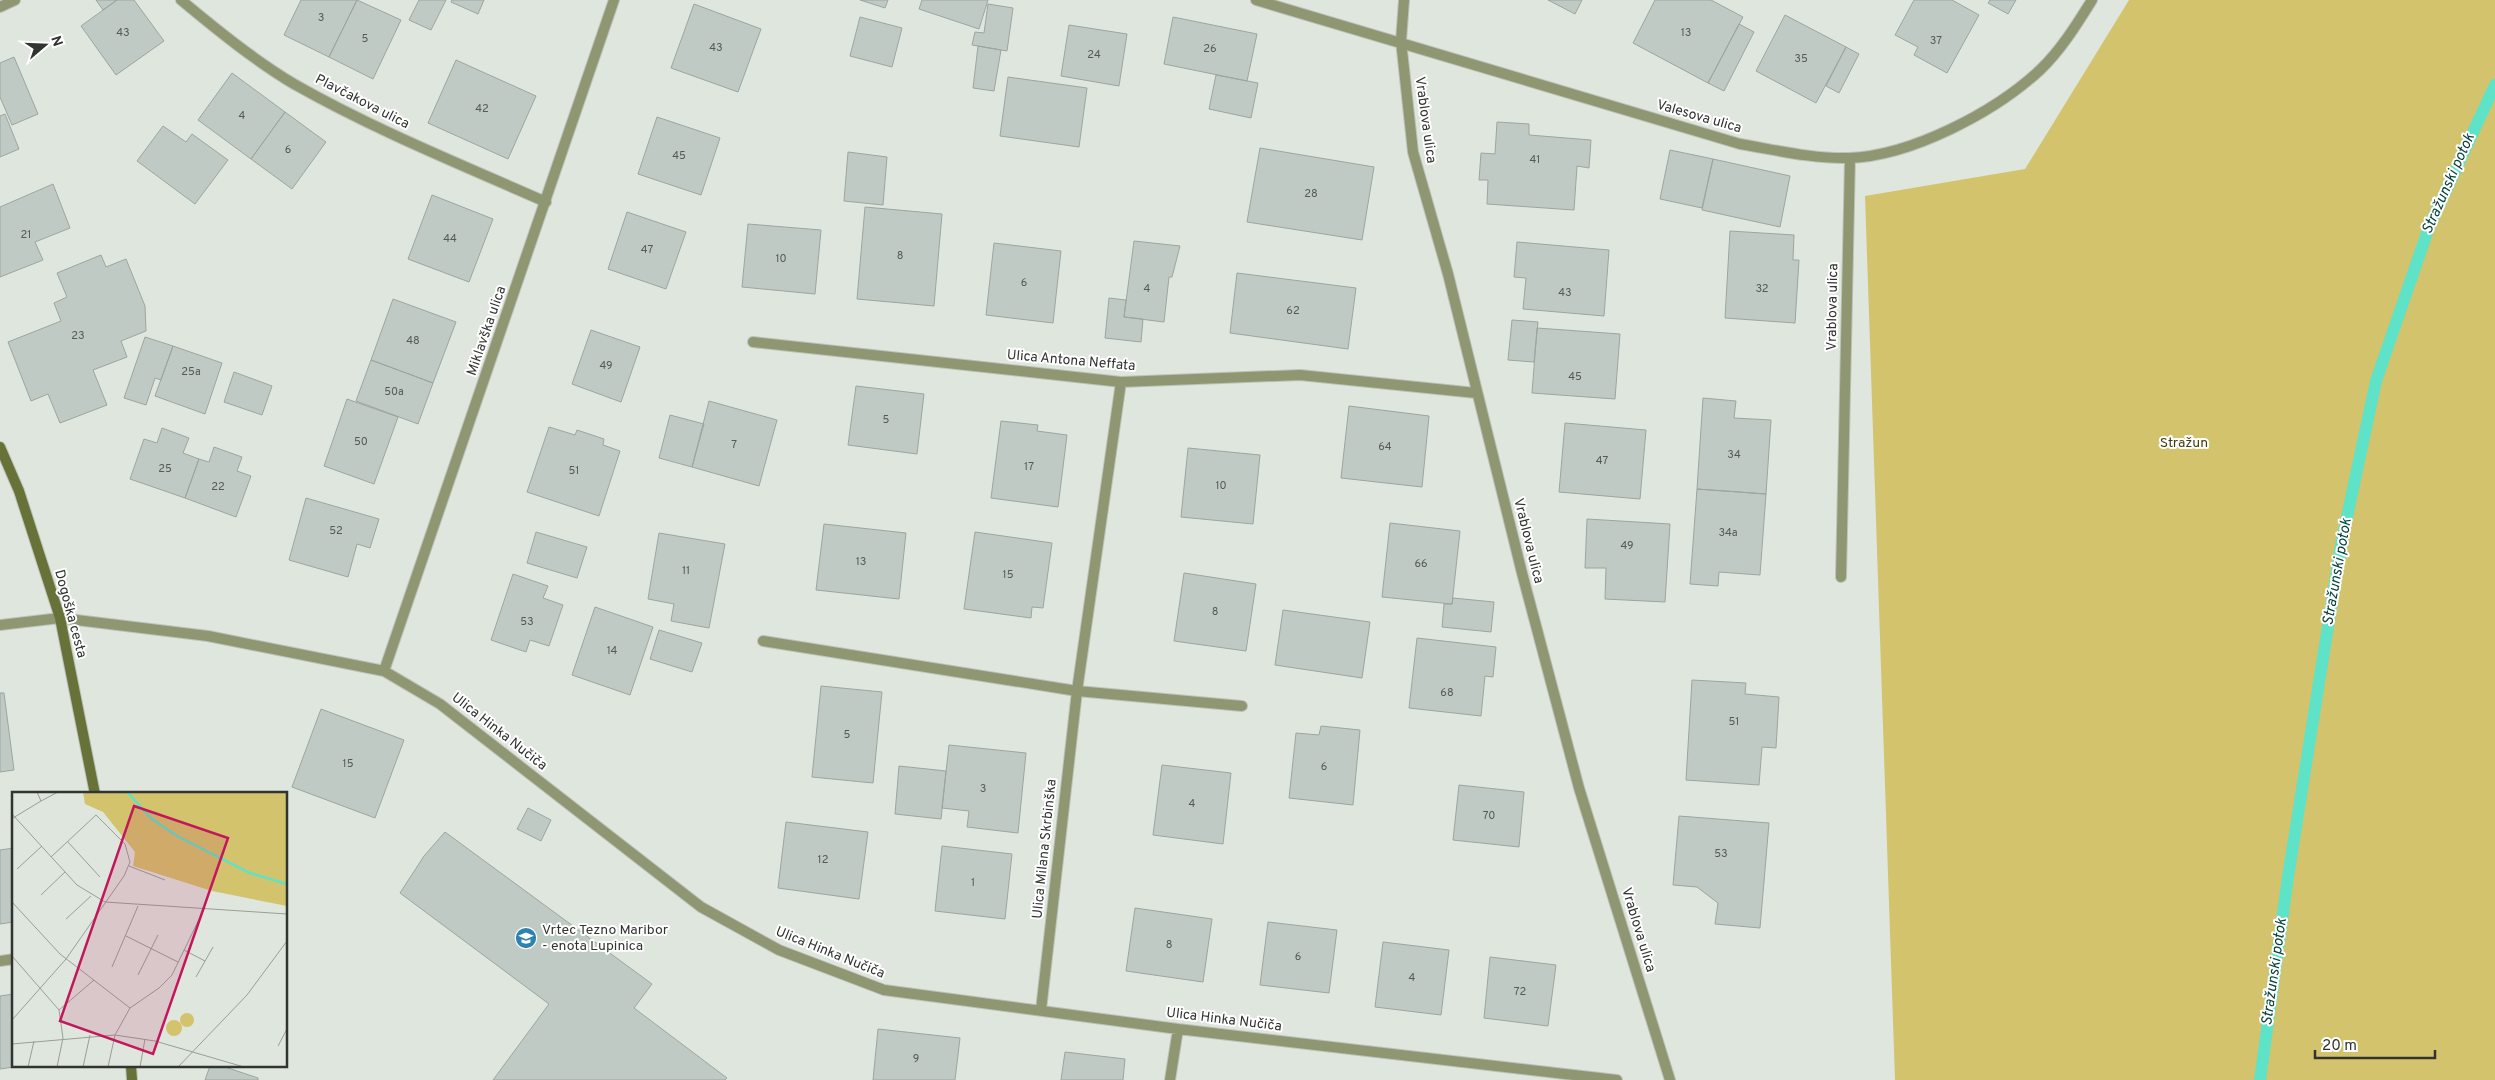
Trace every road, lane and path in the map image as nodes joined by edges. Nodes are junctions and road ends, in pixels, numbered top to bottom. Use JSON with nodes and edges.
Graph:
{"nodes":[{"id":1,"x":15,"y":0,"type":"edge"},
{"id":2,"x":181,"y":0,"type":"edge"},
{"id":3,"x":614,"y":0,"type":"edge"},
{"id":4,"x":1256,"y":0,"type":"edge"},
{"id":5,"x":1404,"y":0,"type":"edge"},
{"id":6,"x":2092,"y":0,"type":"edge"},
{"id":7,"x":0,"y":7,"type":"edge"},
{"id":8,"x":1401,"y":41,"type":"junction"},
{"id":9,"x":1850,"y":158,"type":"junction"},
{"id":10,"x":546,"y":202,"type":"junction"},
{"id":11,"x":753,"y":342,"type":"dead end"},
{"id":12,"x":1121,"y":382,"type":"junction"},
{"id":13,"x":1476,"y":393,"type":"junction"},
{"id":14,"x":0,"y":447,"type":"edge"},
{"id":15,"x":1841,"y":577,"type":"dead end"},
{"id":16,"x":60,"y":618,"type":"junction"},
{"id":17,"x":0,"y":625,"type":"edge"},
{"id":18,"x":763,"y":641,"type":"dead end"},
{"id":19,"x":384,"y":671,"type":"junction"},
{"id":20,"x":1077,"y":691,"type":"junction"},
{"id":21,"x":1242,"y":706,"type":"dead end"},
{"id":22,"x":95,"y":792,"type":"edge"},
{"id":23,"x":1042,"y":1010,"type":"junction"},
{"id":24,"x":1178,"y":1028,"type":"junction"},
{"id":25,"x":1170,"y":1080,"type":"edge"},
{"id":26,"x":1617,"y":1080,"type":"edge"},
{"id":27,"x":1670,"y":1080,"type":"edge"}],
"edges":[{"from":1,"to":7,"type":"street"},
{"from":2,"to":10,"type":"street","name":"Plavčakova ulica"},
{"from":3,"to":10,"type":"street","name":"Miklavška ulica"},
{"from":4,"to":8,"type":"street","name":"Valesova ulica"},
{"from":5,"to":8,"type":"street","name":"Vrablova ulica"},
{"from":6,"to":9,"type":"street","name":"Valesova ulica"},
{"from":8,"to":9,"type":"street","name":"Valesova ulica"},
{"from":8,"to":13,"type":"street","name":"Vrablova ulica"},
{"from":9,"to":15,"type":"street","name":"Vrablova ulica"},
{"from":10,"to":19,"type":"street","name":"Miklavška ulica"},
{"from":11,"to":12,"type":"street","name":"Ulica Antona Neffata"},
{"from":12,"to":13,"type":"street","name":"Ulica Antona Neffata"},
{"from":12,"to":20,"type":"street","name":"Ulica Milana Skrbinška"},
{"from":13,"to":27,"type":"street","name":"Vrablova ulica"},
{"from":14,"to":16,"type":"street","name":"Dogoška cesta"},
{"from":16,"to":17,"type":"street","name":"Ulica Hinka Nučiča"},
{"from":16,"to":19,"type":"street","name":"Ulica Hinka Nučiča"},
{"from":16,"to":22,"type":"street","name":"Dogoška cesta"},
{"from":18,"to":20,"type":"street"},
{"from":19,"to":23,"type":"street","name":"Ulica Hinka Nučiča"},
{"from":20,"to":21,"type":"street"},
{"from":20,"to":23,"type":"street","name":"Ulica Milana Skrbinška"},
{"from":23,"to":24,"type":"street","name":"Ulica Hinka Nučiča"},
{"from":24,"to":25,"type":"street"},
{"from":24,"to":26,"type":"street","name":"Ulica Hinka Nučiča"}]}
